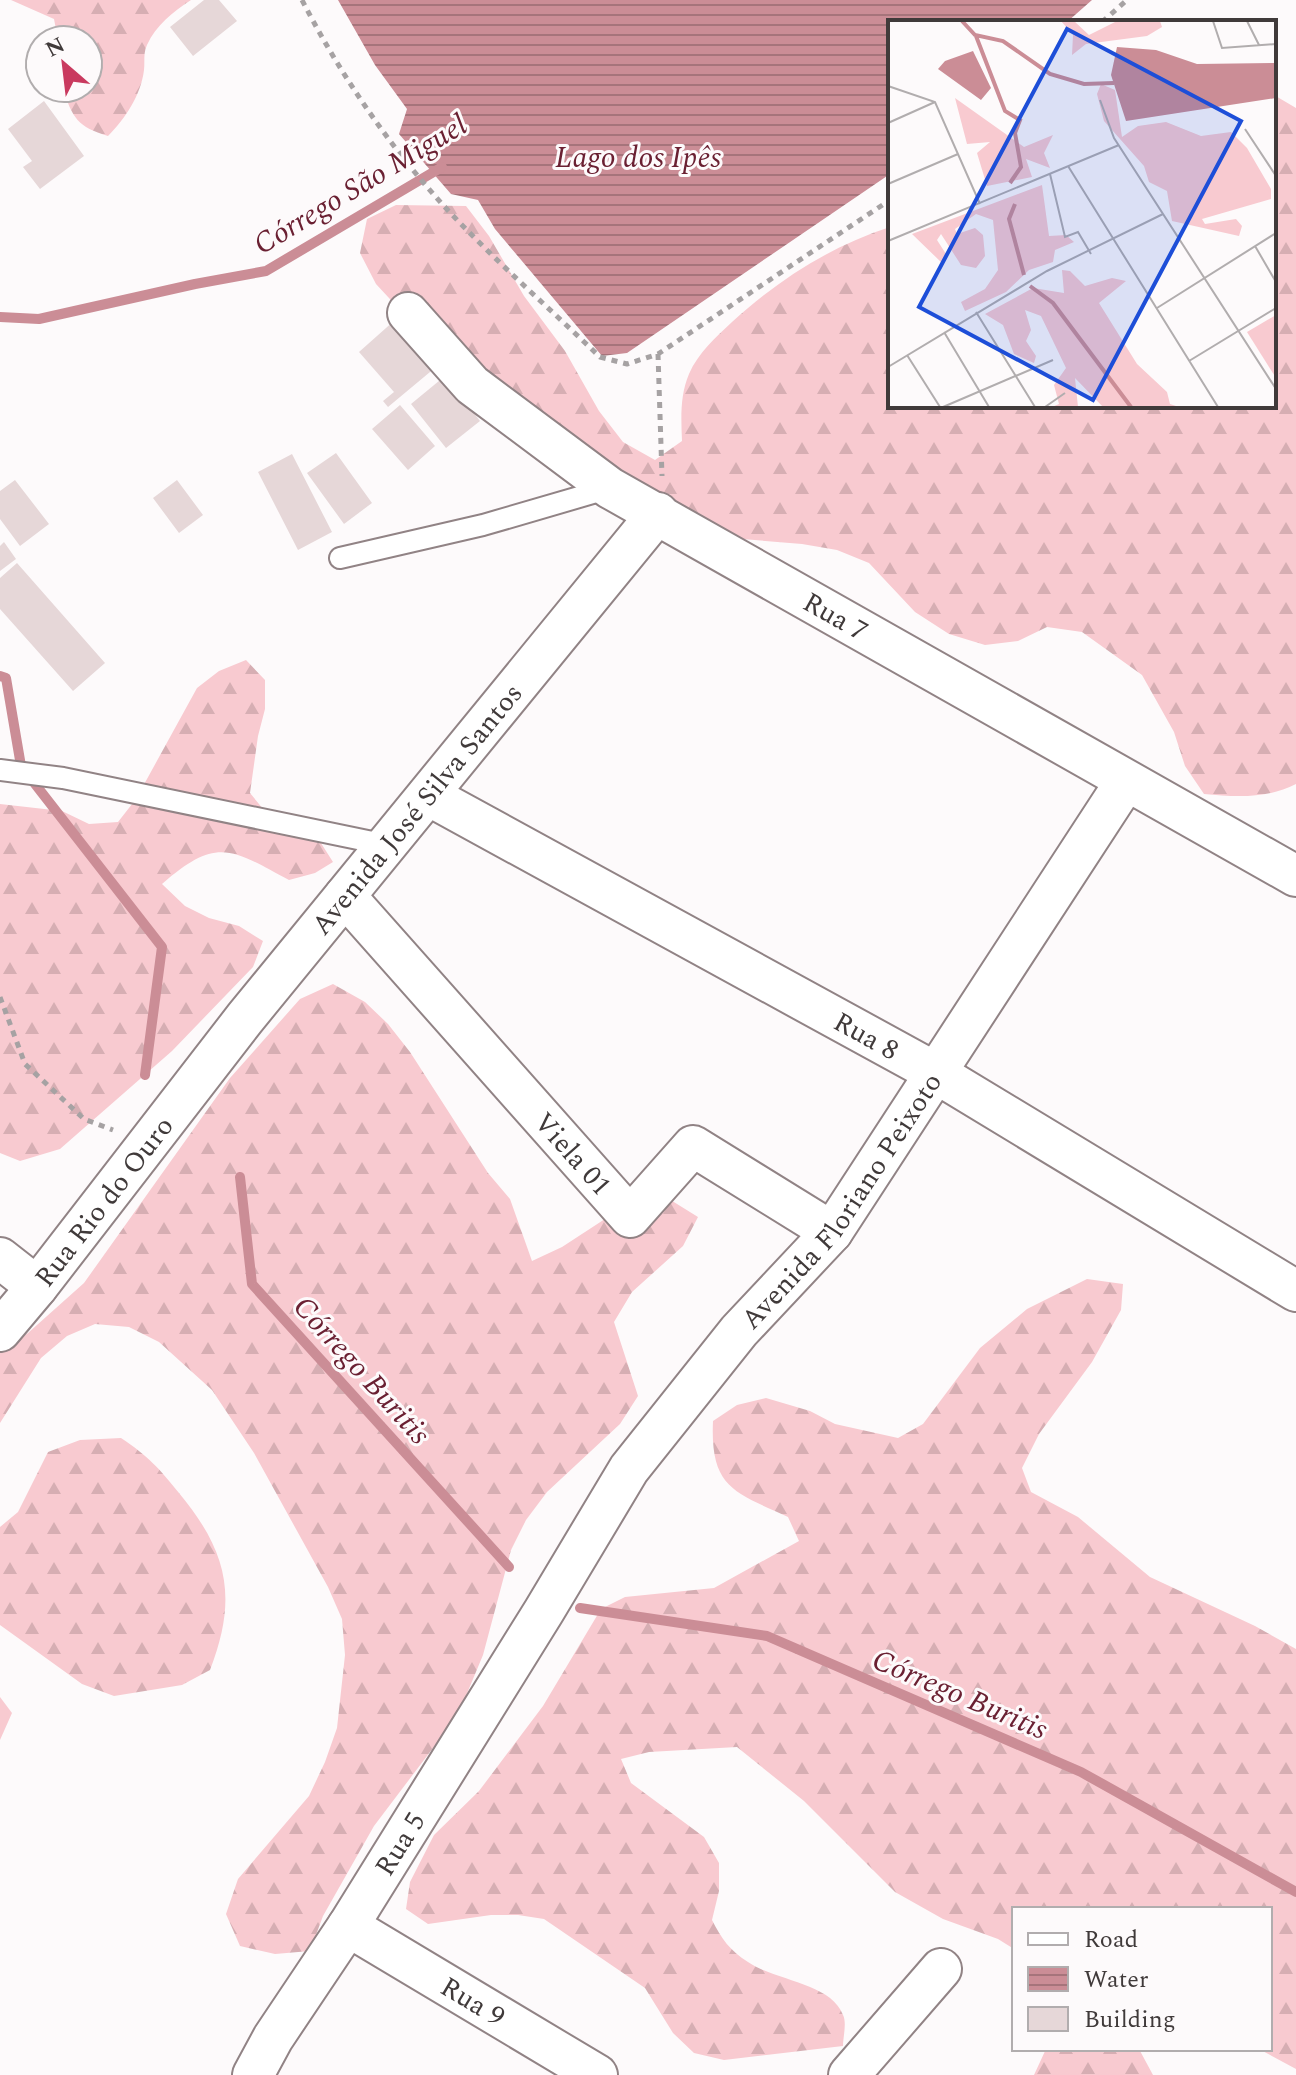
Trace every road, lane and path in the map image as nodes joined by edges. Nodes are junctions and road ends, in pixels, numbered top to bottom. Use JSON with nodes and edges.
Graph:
{"nodes":[{"id":1,"x":302,"y":0,"type":"edge"},
{"id":2,"x":1127,"y":0,"type":"edge"},
{"id":3,"x":1104,"y":20,"type":"edge"},
{"id":4,"x":888,"y":201,"type":"edge"},
{"id":5,"x":408,"y":313,"type":"dead end"},
{"id":6,"x":658,"y":354,"type":"junction"},
{"id":7,"x":610,"y":488,"type":"junction"},
{"id":8,"x":658,"y":513,"type":"junction"},
{"id":9,"x":340,"y":558,"type":"dead end"},
{"id":10,"x":0,"y":770,"type":"edge"},
{"id":11,"x":1126,"y":781,"type":"junction"},
{"id":12,"x":428,"y":795,"type":"junction"},
{"id":13,"x":387,"y":845,"type":"junction"},
{"id":14,"x":1296,"y":876,"type":"edge"},
{"id":15,"x":345,"y":896,"type":"junction"},
{"id":16,"x":0,"y":997,"type":"edge"},
{"id":17,"x":936,"y":1073,"type":"junction"},
{"id":18,"x":176,"y":1108,"type":"joint"},
{"id":19,"x":148,"y":1143,"type":"junction"},
{"id":20,"x":832,"y":1232,"type":"junction"},
{"id":21,"x":0,"y":1258,"type":"edge"},
{"id":22,"x":37,"y":1287,"type":"junction"},
{"id":23,"x":1296,"y":1291,"type":"edge"},
{"id":24,"x":0,"y":1331,"type":"edge"},
{"id":25,"x":544,"y":1611,"type":"joint"},
{"id":26,"x":348,"y":1926,"type":"junction"},
{"id":27,"x":941,"y":1969,"type":"dead end"},
{"id":28,"x":253,"y":2075,"type":"edge"},
{"id":29,"x":597,"y":2075,"type":"edge"},
{"id":30,"x":849,"y":2075,"type":"edge"}],
"edges":[{"from":1,"to":6,"type":"path"},
{"from":2,"to":3,"type":"path"},
{"from":4,"to":6,"type":"path"},
{"from":5,"to":7,"type":"street","name":"Rua 7"},
{"from":6,"to":8,"type":"path"},
{"from":7,"to":8,"type":"street","name":"Rua 7"},
{"from":7,"to":9,"type":"lane"},
{"from":8,"to":11,"type":"street","name":"Rua 7"},
{"from":8,"to":12,"type":"street","name":"Avenida José Silva Santos"},
{"from":10,"to":13,"type":"lane"},
{"from":11,"to":14,"type":"street","name":"Rua 7"},
{"from":11,"to":17,"type":"street","name":"Avenida Floriano Peixoto"},
{"from":12,"to":13,"type":"street","name":"Avenida José Silva Santos"},
{"from":12,"to":17,"type":"street","name":"Rua 8"},
{"from":13,"to":15,"type":"street","name":"Avenida José Silva Santos"},
{"from":15,"to":18,"type":"street","name":"Avenida José Silva Santos"},
{"from":15,"to":20,"type":"street","name":"Viela 01"},
{"from":16,"to":19,"type":"path"},
{"from":17,"to":20,"type":"street","name":"Avenida Floriano Peixoto"},
{"from":17,"to":23,"type":"street","name":"Rua 8"},
{"from":18,"to":19,"type":"street","name":"Rua Rio do Ouro"},
{"from":19,"to":22,"type":"street","name":"Rua Rio do Ouro"},
{"from":20,"to":25,"type":"street","name":"Avenida Floriano Peixoto"},
{"from":21,"to":22,"type":"street"},
{"from":22,"to":24,"type":"street","name":"Rua Rio do Ouro"},
{"from":25,"to":26,"type":"street","name":"Rua 5"},
{"from":26,"to":28,"type":"street","name":"Rua 5"},
{"from":26,"to":29,"type":"street","name":"Rua 9"},
{"from":27,"to":30,"type":"street"}]}
